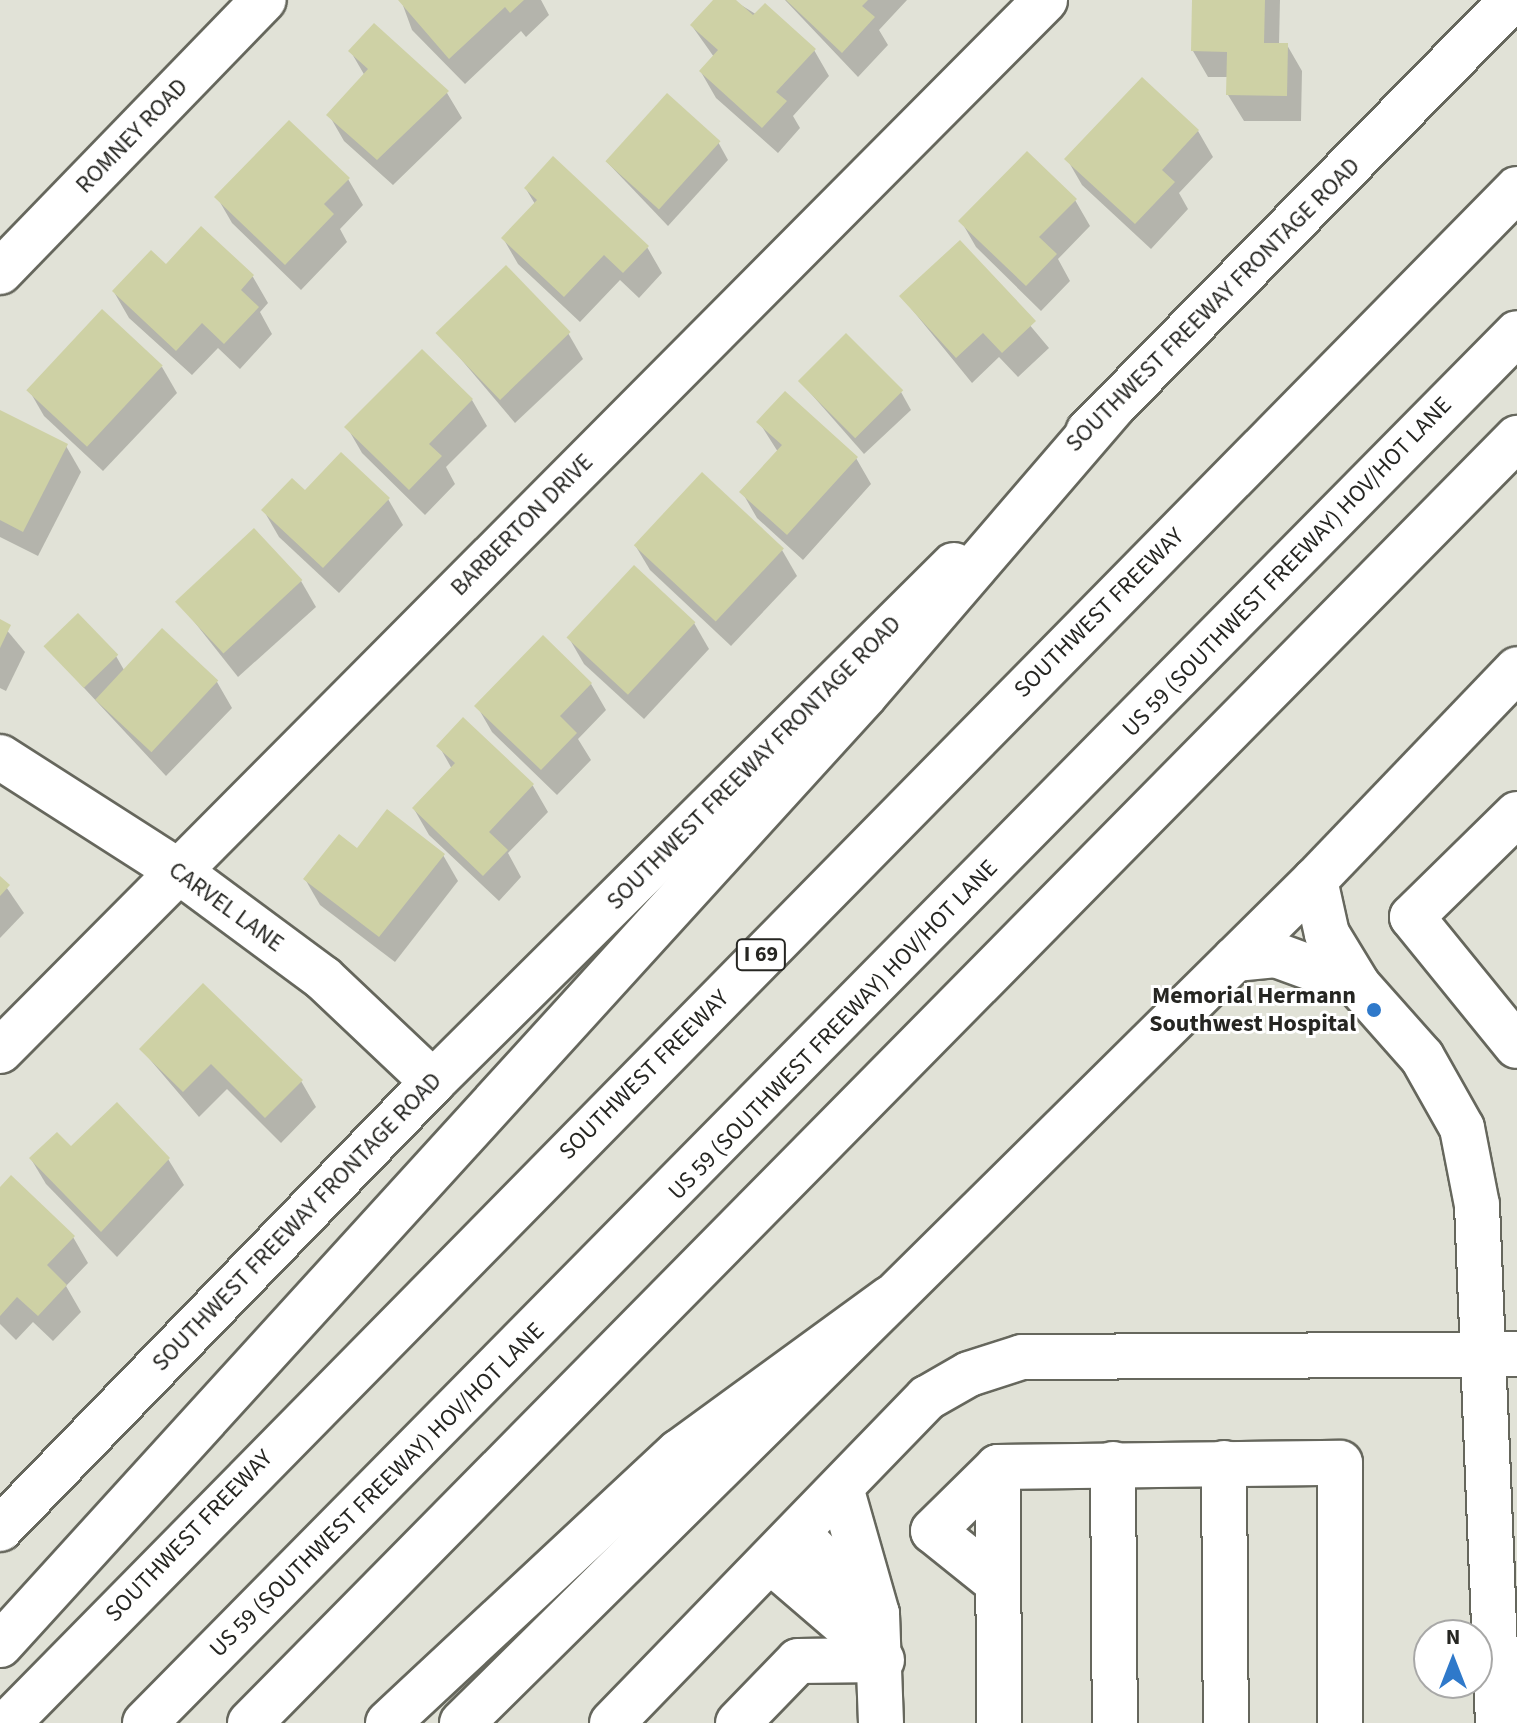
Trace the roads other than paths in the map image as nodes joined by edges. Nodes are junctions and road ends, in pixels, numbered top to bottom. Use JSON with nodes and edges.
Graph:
{"nodes":[{"id":1,"x":264,"y":0,"type":"edge"},
{"id":2,"x":1045,"y":0,"type":"edge"},
{"id":3,"x":1512,"y":0,"type":"edge"},
{"id":4,"x":1517,"y":189,"type":"edge"},
{"id":5,"x":0,"y":272,"type":"edge"},
{"id":6,"x":1517,"y":333,"type":"edge"},
{"id":7,"x":1114,"y":406,"type":"junction"},
{"id":8,"x":1517,"y":438,"type":"edge"},
{"id":9,"x":1517,"y":669,"type":"edge"},
{"id":10,"x":0,"y":757,"type":"edge"},
{"id":11,"x":1517,"y":814,"type":"edge"},
{"id":12,"x":177,"y":870,"type":"junction"},
{"id":13,"x":1315,"y":880,"type":"junction"},
{"id":14,"x":1235,"y":959,"type":"junction"},
{"id":15,"x":1358,"y":985,"type":"junction"},
{"id":16,"x":1517,"y":1046,"type":"edge"},
{"id":17,"x":0,"y":1051,"type":"edge"},
{"id":18,"x":433,"y":1082,"type":"junction"},
{"id":19,"x":890,"y":1298,"type":"junction"},
{"id":20,"x":1501,"y":1354,"type":"edge"},
{"id":21,"x":1224,"y":1463,"type":"junction"},
{"id":22,"x":1113,"y":1464,"type":"junction"},
{"id":23,"x":998,"y":1467,"type":"junction"},
{"id":24,"x":842,"y":1491,"type":"junction"},
{"id":25,"x":0,"y":1529,"type":"edge"},
{"id":26,"x":786,"y":1549,"type":"junction"},
{"id":27,"x":998,"y":1583,"type":"junction"},
{"id":28,"x":877,"y":1614,"type":"junction"},
{"id":29,"x":0,"y":1645,"type":"edge"},
{"id":30,"x":882,"y":1660,"type":"junction"},
{"id":31,"x":1506,"y":1664,"type":"edge"},
{"id":32,"x":8,"y":1723,"type":"edge"},
{"id":33,"x":145,"y":1723,"type":"edge"},
{"id":34,"x":250,"y":1723,"type":"edge"},
{"id":35,"x":388,"y":1723,"type":"edge"},
{"id":36,"x":462,"y":1723,"type":"edge"},
{"id":37,"x":612,"y":1723,"type":"edge"},
{"id":38,"x":738,"y":1723,"type":"edge"},
{"id":39,"x":881,"y":1723,"type":"edge"},
{"id":40,"x":999,"y":1723,"type":"edge"},
{"id":41,"x":1115,"y":1723,"type":"edge"},
{"id":42,"x":1226,"y":1723,"type":"edge"},
{"id":43,"x":1340,"y":1723,"type":"edge"},
{"id":44,"x":1498,"y":1723,"type":"edge"}],
"edges":[{"from":1,"to":5,"type":"main road","name":"ROMNEY ROAD"},
{"from":2,"to":12,"type":"main road","name":"BARBERTON DRIVE"},
{"from":3,"to":7,"type":"main road","name":"SOUTHWEST FREEWAY FRONTAGE ROAD"},
{"from":4,"to":32,"type":"main road","name":"SOUTHWEST FREEWAY","number":"I 69"},
{"from":6,"to":33,"type":"main road","name":"US 59 (SOUTHWEST FREEWAY) HOV/HOT LANE"},
{"from":7,"to":18,"type":"main road","name":"SOUTHWEST FREEWAY FRONTAGE ROAD"},
{"from":7,"to":29,"type":"main road"},
{"from":8,"to":34,"type":"main road"},
{"from":9,"to":13,"type":"main road"},
{"from":10,"to":12,"type":"main road","name":"CARVEL LANE"},
{"from":11,"to":16,"type":"main road"},
{"from":12,"to":17,"type":"main road","name":"BARBERTON DRIVE"},
{"from":12,"to":18,"type":"main road","name":"CARVEL LANE"},
{"from":13,"to":14,"type":"main road"},
{"from":13,"to":15,"type":"main road"},
{"from":14,"to":15,"type":"main road"},
{"from":14,"to":19,"type":"main road"},
{"from":15,"to":20,"type":"main road"},
{"from":18,"to":25,"type":"main road","name":"SOUTHWEST FREEWAY FRONTAGE ROAD"},
{"from":19,"to":35,"type":"main road"},
{"from":19,"to":36,"type":"main road"},
{"from":20,"to":24,"type":"main road"},
{"from":20,"to":31,"type":"main road"},
{"from":21,"to":22,"type":"main road"},
{"from":21,"to":42,"type":"main road"},
{"from":21,"to":43,"type":"main road"},
{"from":22,"to":23,"type":"main road"},
{"from":22,"to":41,"type":"main road"},
{"from":23,"to":27,"type":"main road"},
{"from":23,"to":27,"type":"main road"},
{"from":24,"to":26,"type":"main road"},
{"from":24,"to":28,"type":"main road"},
{"from":26,"to":28,"type":"main road"},
{"from":26,"to":30,"type":"main road"},
{"from":26,"to":37,"type":"main road"},
{"from":27,"to":40,"type":"main road"},
{"from":28,"to":30,"type":"main road"},
{"from":30,"to":38,"type":"main road"},
{"from":30,"to":39,"type":"main road"},
{"from":31,"to":44,"type":"main road"}]}
